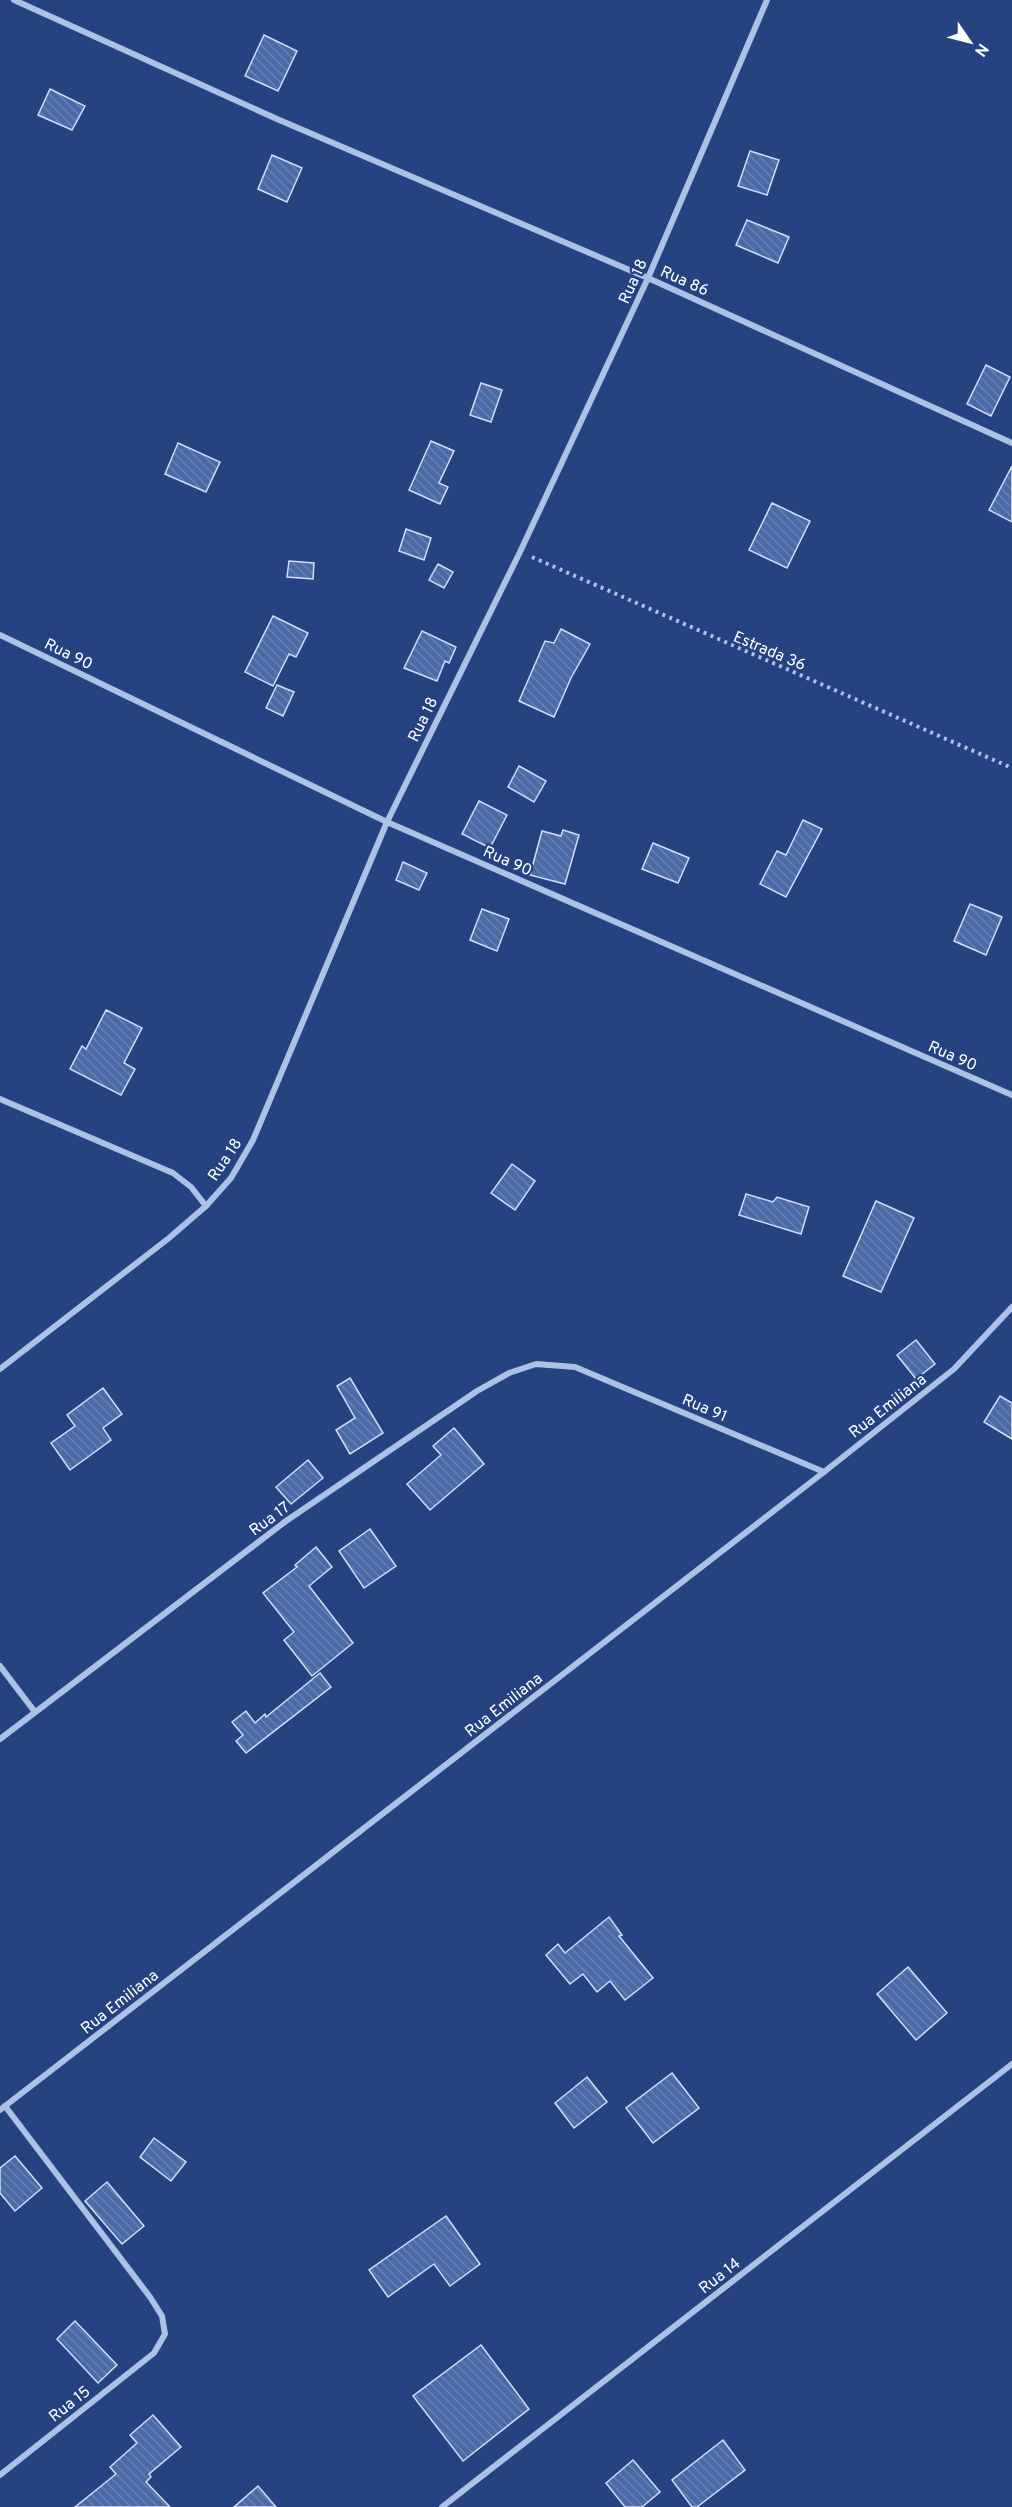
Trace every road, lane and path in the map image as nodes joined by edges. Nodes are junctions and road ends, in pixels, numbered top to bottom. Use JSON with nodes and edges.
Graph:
{"nodes":[{"id":1,"x":14,"y":0,"type":"edge"},
{"id":2,"x":767,"y":0,"type":"edge"},
{"id":3,"x":648,"y":278,"type":"junction"},
{"id":4,"x":1012,"y":443,"type":"edge"},
{"id":5,"x":520,"y":552,"type":"junction"},
{"id":6,"x":0,"y":635,"type":"edge"},
{"id":7,"x":1012,"y":768,"type":"edge"},
{"id":8,"x":387,"y":822,"type":"junction"},
{"id":9,"x":1012,"y":1095,"type":"edge"},
{"id":10,"x":0,"y":1099,"type":"edge"},
{"id":11,"x":206,"y":1206,"type":"junction"},
{"id":12,"x":1012,"y":1307,"type":"edge"},
{"id":13,"x":575,"y":1367,"type":"joint"},
{"id":14,"x":0,"y":1370,"type":"edge"},
{"id":15,"x":824,"y":1472,"type":"junction"},
{"id":16,"x":0,"y":1666,"type":"edge"},
{"id":17,"x":35,"y":1712,"type":"junction"},
{"id":18,"x":0,"y":1739,"type":"edge"},
{"id":19,"x":1012,"y":2064,"type":"edge"},
{"id":20,"x":2,"y":2108,"type":"edge"},
{"id":21,"x":0,"y":2475,"type":"edge"},
{"id":22,"x":442,"y":2507,"type":"edge"}],
"edges":[{"from":1,"to":3,"type":"street","name":"Rua 86"},
{"from":2,"to":3,"type":"street","name":"Rua 18"},
{"from":3,"to":4,"type":"street","name":"Rua 86"},
{"from":3,"to":5,"type":"street","name":"Rua 18"},
{"from":5,"to":7,"type":"path","name":"Estrada 36"},
{"from":5,"to":8,"type":"street","name":"Rua 18"},
{"from":6,"to":8,"type":"street","name":"Rua 90"},
{"from":8,"to":9,"type":"street","name":"Rua 90"},
{"from":8,"to":11,"type":"street","name":"Rua 18"},
{"from":10,"to":11,"type":"street"},
{"from":11,"to":14,"type":"street","name":"Rua 18"},
{"from":12,"to":15,"type":"street","name":"Rua Emiliana"},
{"from":13,"to":15,"type":"street","name":"Rua 91"},
{"from":13,"to":17,"type":"street","name":"Rua 17"},
{"from":15,"to":20,"type":"street","name":"Rua Emiliana"},
{"from":16,"to":17,"type":"street"},
{"from":17,"to":18,"type":"street","name":"Rua 17"},
{"from":19,"to":22,"type":"street","name":"Rua 14"},
{"from":20,"to":21,"type":"street","name":"Rua 15"}]}
